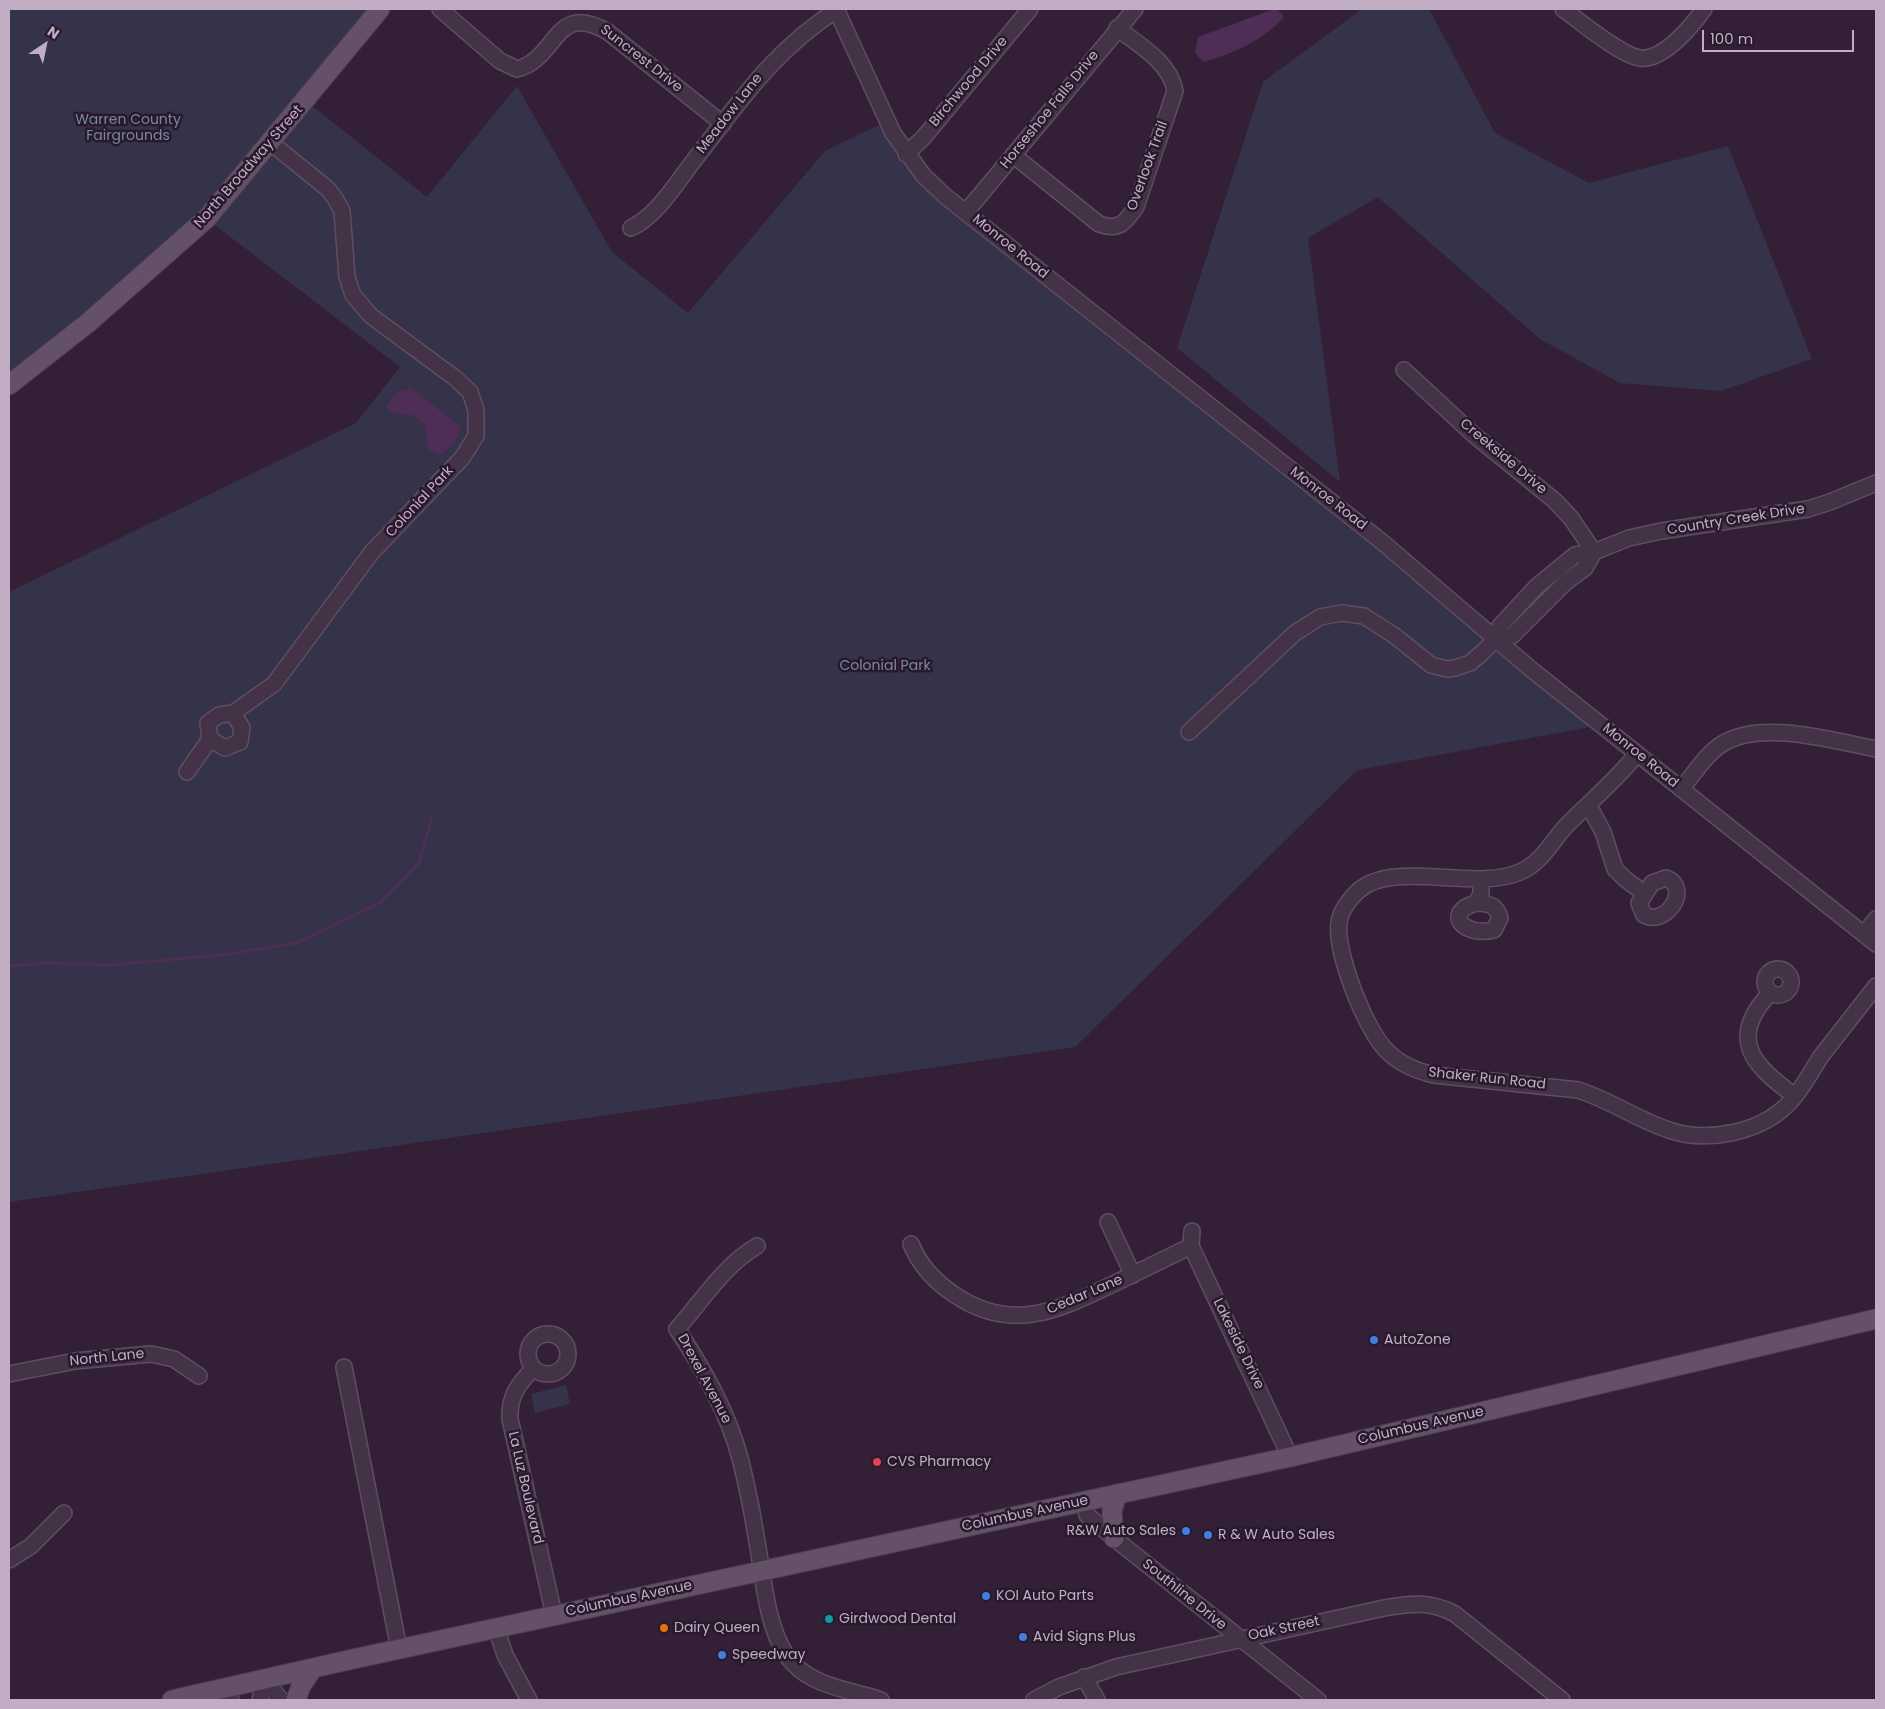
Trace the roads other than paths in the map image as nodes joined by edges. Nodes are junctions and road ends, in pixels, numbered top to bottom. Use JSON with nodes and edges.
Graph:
{"nodes":[{"id":1,"x":380,"y":9,"type":"edge"},
{"id":2,"x":440,"y":9,"type":"edge"},
{"id":3,"x":837,"y":9,"type":"edge"},
{"id":4,"x":1030,"y":9,"type":"edge"},
{"id":5,"x":1135,"y":9,"type":"edge"},
{"id":6,"x":1563,"y":9,"type":"edge"},
{"id":7,"x":1704,"y":9,"type":"edge"},
{"id":8,"x":1117,"y":28,"type":"junction"},
{"id":9,"x":723,"y":124,"type":"junction"},
{"id":10,"x":271,"y":143,"type":"junction"},
{"id":11,"x":906,"y":154,"type":"junction"},
{"id":12,"x":1013,"y":155,"type":"junction"},
{"id":13,"x":966,"y":212,"type":"junction"},
{"id":14,"x":631,"y":228,"type":"dead end"},
{"id":15,"x":1404,"y":370,"type":"dead end"},
{"id":16,"x":9,"y":385,"type":"edge"},
{"id":17,"x":1876,"y":483,"type":"edge"},
{"id":18,"x":1594,"y":552,"type":"junction"},
{"id":19,"x":1496,"y":639,"type":"junction"},
{"id":20,"x":233,"y":712,"type":"junction"},
{"id":21,"x":1189,"y":732,"type":"dead end"},
{"id":22,"x":210,"y":739,"type":"junction"},
{"id":23,"x":1876,"y":749,"type":"edge"},
{"id":24,"x":1637,"y":754,"type":"junction"},
{"id":25,"x":187,"y":772,"type":"dead end"},
{"id":26,"x":1681,"y":789,"type":"junction"},
{"id":27,"x":1589,"y":806,"type":"junction"},
{"id":28,"x":1481,"y":879,"type":"junction"},
{"id":29,"x":1644,"y":893,"type":"dead end"},
{"id":30,"x":1476,"y":904,"type":"dead end"},
{"id":31,"x":1876,"y":919,"type":"edge"},
{"id":32,"x":1864,"y":934,"type":"junction"},
{"id":33,"x":1876,"y":944,"type":"edge"},
{"id":34,"x":1876,"y":986,"type":"edge"},
{"id":35,"x":1770,"y":993,"type":"dead end"},
{"id":36,"x":1795,"y":1096,"type":"junction"},
{"id":37,"x":1108,"y":1222,"type":"dead end"},
{"id":38,"x":1191,"y":1239,"type":"joint"},
{"id":39,"x":911,"y":1244,"type":"dead end"},
{"id":40,"x":757,"y":1246,"type":"dead end"},
{"id":41,"x":1132,"y":1275,"type":"junction"},
{"id":42,"x":1876,"y":1319,"type":"edge"},
{"id":43,"x":344,"y":1367,"type":"dead end"},
{"id":44,"x":534,"y":1368,"type":"dead end"},
{"id":45,"x":9,"y":1374,"type":"edge"},
{"id":46,"x":199,"y":1376,"type":"dead end"},
{"id":47,"x":1290,"y":1457,"type":"junction"},
{"id":48,"x":1117,"y":1494,"type":"junction"},
{"id":49,"x":1084,"y":1501,"type":"junction"},
{"id":50,"x":64,"y":1513,"type":"dead end"},
{"id":51,"x":1114,"y":1538,"type":"junction"},
{"id":52,"x":9,"y":1560,"type":"edge"},
{"id":53,"x":761,"y":1570,"type":"junction"},
{"id":54,"x":554,"y":1615,"type":"junction"},
{"id":55,"x":496,"y":1628,"type":"junction"},
{"id":56,"x":1238,"y":1639,"type":"junction"},
{"id":57,"x":399,"y":1649,"type":"junction"},
{"id":58,"x":313,"y":1668,"type":"junction"},
{"id":59,"x":1084,"y":1677,"type":"junction"},
{"id":60,"x":265,"y":1680,"type":"junction"},
{"id":61,"x":212,"y":1691,"type":"junction"},
{"id":62,"x":172,"y":1700,"type":"edge"},
{"id":63,"x":231,"y":1700,"type":"edge"},
{"id":64,"x":260,"y":1700,"type":"edge"},
{"id":65,"x":281,"y":1700,"type":"edge"},
{"id":66,"x":296,"y":1700,"type":"edge"},
{"id":67,"x":529,"y":1700,"type":"edge"},
{"id":68,"x":881,"y":1700,"type":"edge"},
{"id":69,"x":1034,"y":1700,"type":"edge"},
{"id":70,"x":1098,"y":1700,"type":"edge"},
{"id":71,"x":1318,"y":1700,"type":"edge"},
{"id":72,"x":1562,"y":1700,"type":"edge"}],
"edges":[{"from":1,"to":10,"type":"main road","name":"North Broadway Street"},
{"from":2,"to":9,"type":"street","name":"Suncrest Drive"},
{"from":3,"to":9,"type":"street","name":"Meadow Lane"},
{"from":3,"to":11,"type":"street","name":"Monroe Road"},
{"from":4,"to":11,"type":"street","name":"Birchwood Drive"},
{"from":5,"to":8,"type":"street","name":"Horseshoe Falls Drive"},
{"from":6,"to":7,"type":"street"},
{"from":8,"to":12,"type":"street","name":"Horseshoe Falls Drive"},
{"from":8,"to":12,"type":"street","name":"Overlook Trail"},
{"from":9,"to":14,"type":"street","name":"Meadow Lane"},
{"from":10,"to":16,"type":"main road","name":"North Broadway Street"},
{"from":10,"to":20,"type":"street","name":"Colonial Park"},
{"from":11,"to":13,"type":"street","name":"Monroe Road"},
{"from":12,"to":13,"type":"street","name":"Horseshoe Falls Drive"},
{"from":13,"to":19,"type":"street","name":"Monroe Road"},
{"from":15,"to":18,"type":"street","name":"Creekside Drive"},
{"from":17,"to":18,"type":"street","name":"Country Creek Drive"},
{"from":18,"to":19,"type":"street"},
{"from":19,"to":21,"type":"street"},
{"from":19,"to":24,"type":"street","name":"Monroe Road"},
{"from":20,"to":22,"type":"street","name":"Colonial Park"},
{"from":20,"to":22,"type":"street"},
{"from":22,"to":25,"type":"street","name":"Colonial Park"},
{"from":23,"to":26,"type":"street"},
{"from":24,"to":26,"type":"street","name":"Monroe Road"},
{"from":24,"to":27,"type":"street","name":"Shaker Run Road"},
{"from":26,"to":32,"type":"street","name":"Monroe Road"},
{"from":27,"to":28,"type":"street","name":"Shaker Run Road"},
{"from":27,"to":29,"type":"street"},
{"from":28,"to":30,"type":"street"},
{"from":28,"to":36,"type":"street","name":"Shaker Run Road"},
{"from":31,"to":32,"type":"street"},
{"from":32,"to":33,"type":"street","name":"Monroe Road"},
{"from":34,"to":36,"type":"street","name":"Shaker Run Road"},
{"from":35,"to":36,"type":"street"},
{"from":37,"to":41,"type":"street"},
{"from":38,"to":41,"type":"street","name":"Cedar Lane"},
{"from":38,"to":47,"type":"street","name":"Lakeside Drive"},
{"from":39,"to":41,"type":"street","name":"Cedar Lane"},
{"from":40,"to":53,"type":"street","name":"Drexel Avenue"},
{"from":42,"to":47,"type":"main road","name":"Columbus Avenue"},
{"from":43,"to":57,"type":"street"},
{"from":44,"to":54,"type":"street","name":"La Luz Boulevard"},
{"from":45,"to":46,"type":"street","name":"North Lane"},
{"from":47,"to":48,"type":"main road","name":"Columbus Avenue"},
{"from":48,"to":49,"type":"main road","name":"Columbus Avenue"},
{"from":48,"to":51,"type":"main road"},
{"from":49,"to":51,"type":"street","name":"Southline Drive"},
{"from":49,"to":53,"type":"main road","name":"Columbus Avenue"},
{"from":50,"to":52,"type":"street"},
{"from":51,"to":56,"type":"street","name":"Southline Drive"},
{"from":53,"to":54,"type":"main road","name":"Columbus Avenue"},
{"from":53,"to":68,"type":"street"},
{"from":54,"to":55,"type":"main road","name":"Columbus Avenue"},
{"from":55,"to":57,"type":"main road","name":"Columbus Avenue"},
{"from":55,"to":67,"type":"street"},
{"from":56,"to":59,"type":"street","name":"Oak Street"},
{"from":56,"to":71,"type":"street","name":"Southline Drive"},
{"from":56,"to":72,"type":"street","name":"Oak Street"},
{"from":57,"to":58,"type":"main road","name":"Columbus Avenue"},
{"from":58,"to":60,"type":"main road","name":"Columbus Avenue"},
{"from":58,"to":66,"type":"main road"},
{"from":59,"to":69,"type":"street","name":"Oak Street"},
{"from":59,"to":70,"type":"street"},
{"from":60,"to":61,"type":"main road","name":"Columbus Avenue"},
{"from":60,"to":64,"type":"street"},
{"from":60,"to":65,"type":"street"},
{"from":61,"to":62,"type":"main road","name":"Columbus Avenue"},
{"from":61,"to":63,"type":"street"}]}
